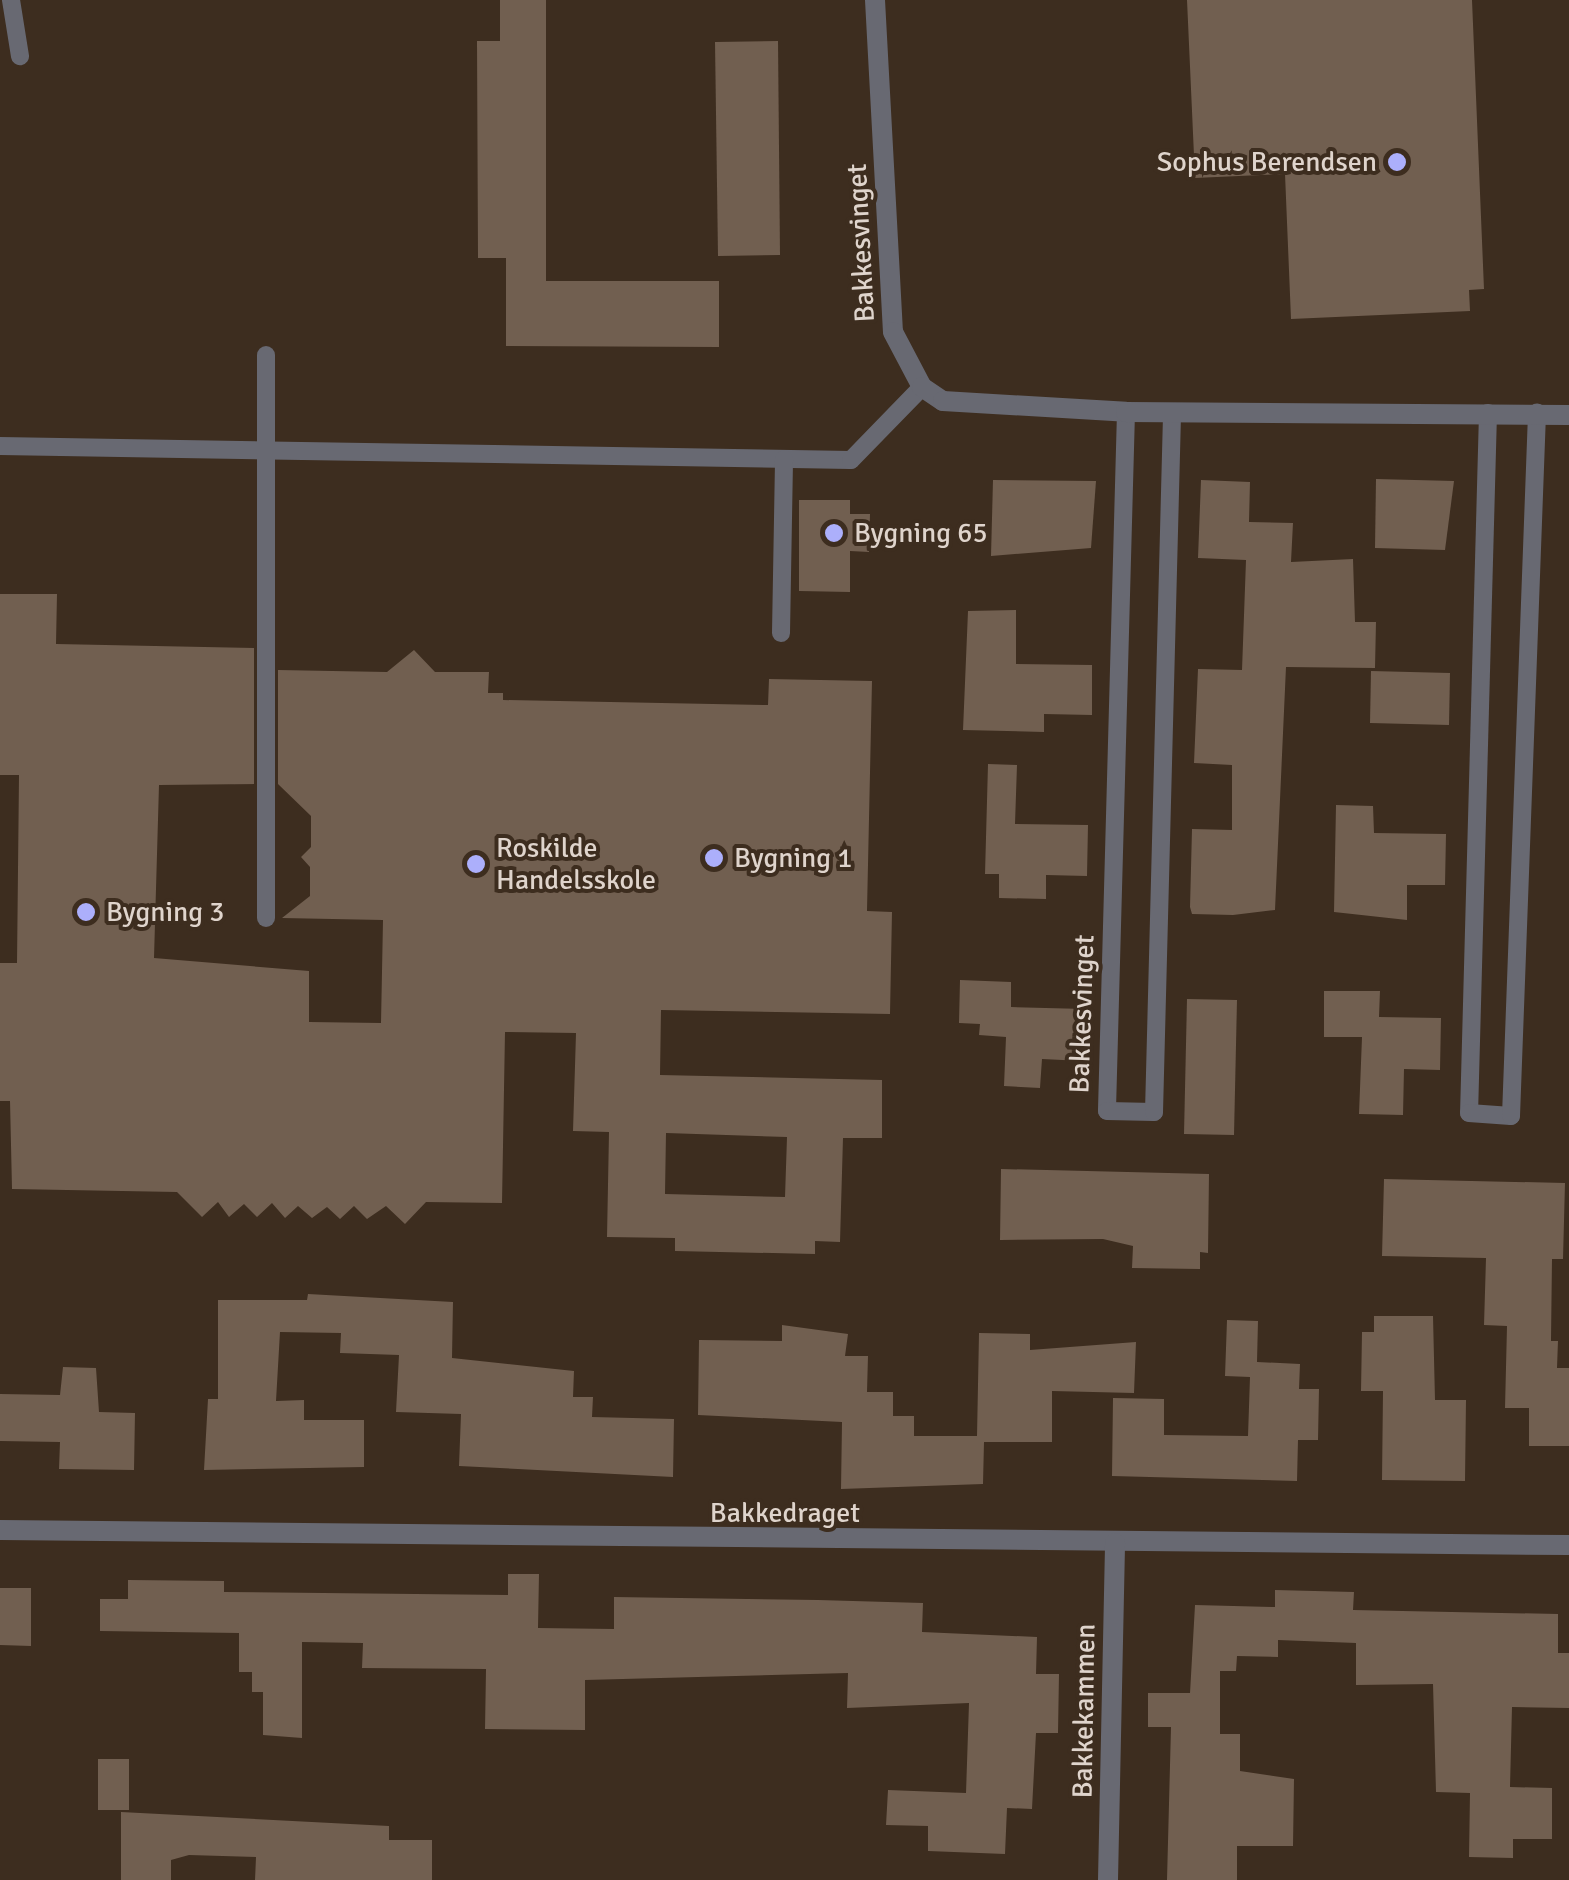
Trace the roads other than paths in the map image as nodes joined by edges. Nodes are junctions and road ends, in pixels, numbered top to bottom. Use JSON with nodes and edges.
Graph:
{"nodes":[{"id":1,"x":11,"y":0,"type":"edge"},
{"id":2,"x":875,"y":0,"type":"edge"},
{"id":3,"x":20,"y":56,"type":"dead end"},
{"id":4,"x":266,"y":354,"type":"dead end"},
{"id":5,"x":922,"y":387,"type":"junction"},
{"id":6,"x":1126,"y":412,"type":"junction"},
{"id":7,"x":1172,"y":412,"type":"junction"},
{"id":8,"x":1537,"y":412,"type":"junction"},
{"id":9,"x":1488,"y":413,"type":"junction"},
{"id":10,"x":1569,"y":415,"type":"edge"},
{"id":11,"x":0,"y":446,"type":"edge"},
{"id":12,"x":268,"y":450,"type":"junction"},
{"id":13,"x":784,"y":459,"type":"junction"},
{"id":14,"x":781,"y":633,"type":"dead end"},
{"id":15,"x":266,"y":918,"type":"dead end"},
{"id":16,"x":0,"y":1530,"type":"edge"},
{"id":17,"x":1115,"y":1543,"type":"junction"},
{"id":18,"x":1569,"y":1545,"type":"edge"},
{"id":19,"x":1108,"y":1880,"type":"edge"}],
"edges":[{"from":1,"to":3,"type":"lane"},
{"from":2,"to":5,"type":"street","name":"Bakkesvinget"},
{"from":4,"to":12,"type":"lane"},
{"from":5,"to":6,"type":"street"},
{"from":5,"to":13,"type":"lane"},
{"from":6,"to":7,"type":"street"},
{"from":6,"to":7,"type":"lane","name":"Bakkesvinget"},
{"from":7,"to":9,"type":"street"},
{"from":8,"to":9,"type":"street"},
{"from":8,"to":9,"type":"lane"},
{"from":8,"to":10,"type":"street"},
{"from":11,"to":12,"type":"lane"},
{"from":12,"to":13,"type":"lane"},
{"from":12,"to":15,"type":"lane"},
{"from":13,"to":14,"type":"lane"},
{"from":16,"to":17,"type":"street","name":"Bakkedraget"},
{"from":17,"to":18,"type":"street","name":"Bakkedraget"},
{"from":17,"to":19,"type":"street","name":"Bakkekammen"}]}
